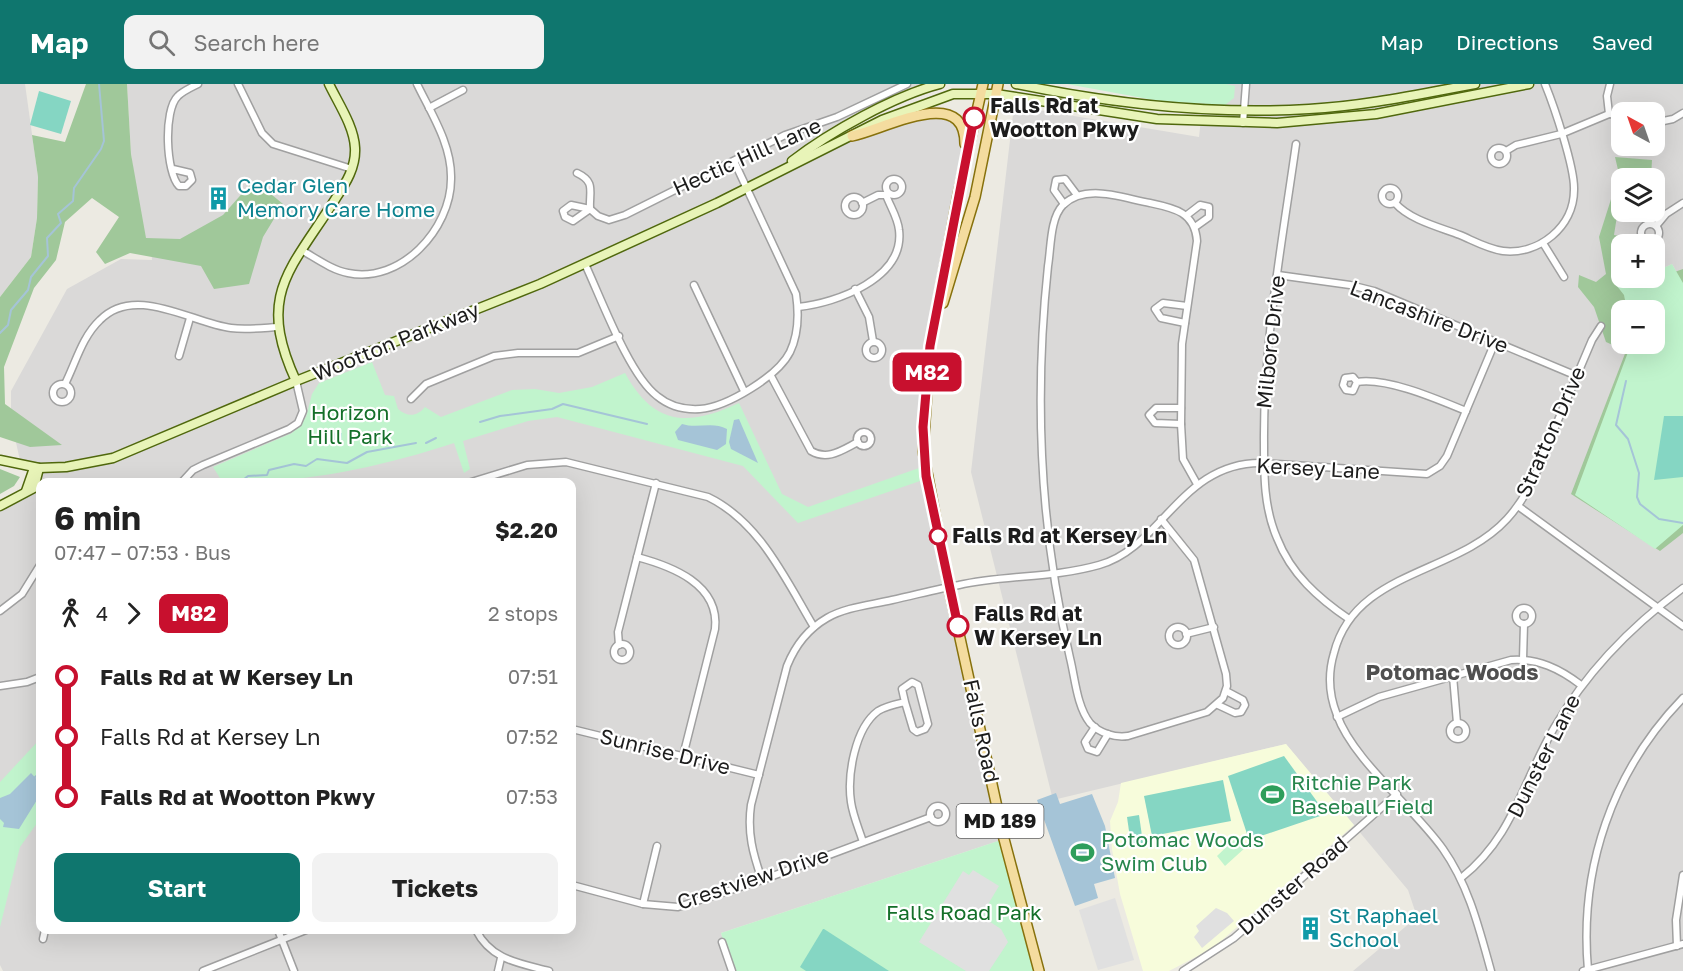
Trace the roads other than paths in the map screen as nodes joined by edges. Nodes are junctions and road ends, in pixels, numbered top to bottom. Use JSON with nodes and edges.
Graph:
{"nodes":[{"id":1,"x":198,"y":84,"type":"edge"},
{"id":2,"x":238,"y":84,"type":"edge"},
{"id":3,"x":329,"y":84,"type":"edge"},
{"id":4,"x":417,"y":84,"type":"edge"},
{"id":5,"x":907,"y":84,"type":"edge"},
{"id":6,"x":940,"y":84,"type":"edge"},
{"id":7,"x":1016,"y":84,"type":"edge"},
{"id":8,"x":1246,"y":84,"type":"edge"},
{"id":9,"x":1475,"y":84,"type":"edge"},
{"id":10,"x":1529,"y":84,"type":"edge"},
{"id":11,"x":1545,"y":84,"type":"edge"},
{"id":12,"x":1610,"y":84,"type":"edge"},
{"id":13,"x":981,"y":88,"type":"edge"},
{"id":14,"x":997,"y":89,"type":"edge"},
{"id":15,"x":463,"y":90,"type":"dead end"},
{"id":16,"x":429,"y":108,"type":"junction"},
{"id":17,"x":1244,"y":111,"type":"junction"},
{"id":18,"x":1683,"y":113,"type":"edge"},
{"id":19,"x":1609,"y":114,"type":"joint"},
{"id":20,"x":1665,"y":119,"type":"edge"},
{"id":21,"x":1243,"y":124,"type":"junction"},
{"id":22,"x":1561,"y":134,"type":"junction"},
{"id":23,"x":852,"y":136,"type":"junction"},
{"id":24,"x":1296,"y":144,"type":"dead end"},
{"id":25,"x":1506,"y":151,"type":"dead end"},
{"id":26,"x":734,"y":161,"type":"junction"},
{"id":27,"x":173,"y":169,"type":"dead end"},
{"id":28,"x":352,"y":169,"type":"junction"},
{"id":29,"x":964,"y":169,"type":"junction"},
{"id":30,"x":780,"y":171,"type":"junction"},
{"id":31,"x":577,"y":172,"type":"dead end"},
{"id":32,"x":746,"y":188,"type":"junction"},
{"id":33,"x":1077,"y":195,"type":"junction"},
{"id":34,"x":1395,"y":202,"type":"dead end"},
{"id":35,"x":862,"y":203,"type":"dead end"},
{"id":36,"x":1683,"y":203,"type":"edge"},
{"id":37,"x":1064,"y":204,"type":"junction"},
{"id":38,"x":1187,"y":215,"type":"junction"},
{"id":39,"x":1656,"y":226,"type":"dead end"},
{"id":40,"x":1195,"y":227,"type":"junction"},
{"id":41,"x":1543,"y":243,"type":"junction"},
{"id":42,"x":303,"y":251,"type":"junction"},
{"id":43,"x":585,"y":264,"type":"junction"},
{"id":44,"x":1278,"y":275,"type":"junction"},
{"id":45,"x":1564,"y":277,"type":"dead end"},
{"id":46,"x":694,"y":285,"type":"dead end"},
{"id":47,"x":855,"y":289,"type":"junction"},
{"id":48,"x":1187,"y":306,"type":"junction"},
{"id":49,"x":798,"y":307,"type":"junction"},
{"id":50,"x":190,"y":318,"type":"junction"},
{"id":51,"x":1185,"y":323,"type":"junction"},
{"id":52,"x":1601,"y":326,"type":"dead end"},
{"id":53,"x":277,"y":327,"type":"junction"},
{"id":54,"x":618,"y":336,"type":"junction"},
{"id":55,"x":873,"y":341,"type":"dead end"},
{"id":56,"x":1495,"y":342,"type":"junction"},
{"id":57,"x":930,"y":346,"type":"junction"},
{"id":58,"x":179,"y":356,"type":"dead end"},
{"id":59,"x":771,"y":376,"type":"junction"},
{"id":60,"x":1577,"y":376,"type":"junction"},
{"id":61,"x":296,"y":381,"type":"junction"},
{"id":62,"x":1358,"y":382,"type":"dead end"},
{"id":63,"x":65,"y":384,"type":"dead end"},
{"id":64,"x":744,"y":391,"type":"junction"},
{"id":65,"x":411,"y":399,"type":"dead end"},
{"id":66,"x":1181,"y":408,"type":"junction"},
{"id":67,"x":1466,"y":411,"type":"junction"},
{"id":68,"x":1181,"y":424,"type":"junction"},
{"id":69,"x":858,"y":442,"type":"dead end"},
{"id":70,"x":0,"y":460,"type":"edge"},
{"id":71,"x":1264,"y":464,"type":"junction"},
{"id":72,"x":37,"y":468,"type":"junction"},
{"id":73,"x":187,"y":478,"type":"edge"},
{"id":74,"x":484,"y":478,"type":"edge"},
{"id":75,"x":656,"y":483,"type":"junction"},
{"id":76,"x":1197,"y":484,"type":"junction"},
{"id":77,"x":0,"y":506,"type":"edge"},
{"id":78,"x":1518,"y":506,"type":"junction"},
{"id":79,"x":1161,"y":519,"type":"junction"},
{"id":80,"x":637,"y":558,"type":"junction"},
{"id":81,"x":36,"y":571,"type":"edge"},
{"id":82,"x":1053,"y":572,"type":"junction"},
{"id":83,"x":949,"y":588,"type":"junction"},
{"id":84,"x":1683,"y":588,"type":"edge"},
{"id":85,"x":1657,"y":607,"type":"junction"},
{"id":86,"x":0,"y":611,"type":"edge"},
{"id":87,"x":1349,"y":619,"type":"junction"},
{"id":88,"x":1524,"y":624,"type":"dead end"},
{"id":89,"x":1683,"y":626,"type":"edge"},
{"id":90,"x":814,"y":627,"type":"junction"},
{"id":91,"x":1214,"y":627,"type":"junction"},
{"id":92,"x":1186,"y":634,"type":"dead end"},
{"id":93,"x":619,"y":645,"type":"dead end"},
{"id":94,"x":1523,"y":659,"type":"junction"},
{"id":95,"x":1453,"y":676,"type":"junction"},
{"id":96,"x":36,"y":677,"type":"edge"},
{"id":97,"x":1581,"y":685,"type":"junction"},
{"id":98,"x":0,"y":686,"type":"edge"},
{"id":99,"x":1226,"y":691,"type":"junction"},
{"id":100,"x":1683,"y":699,"type":"edge"},
{"id":101,"x":905,"y":702,"type":"junction"},
{"id":102,"x":1218,"y":705,"type":"junction"},
{"id":103,"x":1337,"y":717,"type":"junction"},
{"id":104,"x":1457,"y":723,"type":"dead end"},
{"id":105,"x":1095,"y":727,"type":"junction"},
{"id":106,"x":576,"y":730,"type":"edge"},
{"id":107,"x":1108,"y":734,"type":"junction"},
{"id":108,"x":683,"y":756,"type":"junction"},
{"id":109,"x":759,"y":775,"type":"junction"},
{"id":110,"x":1397,"y":794,"type":"junction"},
{"id":111,"x":931,"y":817,"type":"dead end"},
{"id":112,"x":863,"y":842,"type":"junction"},
{"id":113,"x":657,"y":846,"type":"dead end"},
{"id":114,"x":1683,"y":875,"type":"edge"},
{"id":115,"x":1461,"y":878,"type":"junction"},
{"id":116,"x":762,"y":880,"type":"junction"},
{"id":117,"x":576,"y":886,"type":"edge"},
{"id":118,"x":643,"y":904,"type":"junction"},
{"id":119,"x":44,"y":934,"type":"edge"},
{"id":120,"x":280,"y":934,"type":"edge"},
{"id":121,"x":296,"y":934,"type":"edge"},
{"id":122,"x":478,"y":934,"type":"edge"},
{"id":123,"x":43,"y":939,"type":"dead end"},
{"id":124,"x":282,"y":940,"type":"junction"},
{"id":125,"x":722,"y":942,"type":"dead end"},
{"id":126,"x":1680,"y":945,"type":"edge"},
{"id":127,"x":501,"y":958,"type":"junction"},
{"id":128,"x":1585,"y":970,"type":"edge"},
{"id":129,"x":202,"y":971,"type":"edge"},
{"id":130,"x":294,"y":971,"type":"edge"},
{"id":131,"x":498,"y":971,"type":"edge"},
{"id":132,"x":549,"y":971,"type":"edge"},
{"id":133,"x":732,"y":971,"type":"edge"},
{"id":134,"x":1039,"y":971,"type":"edge"},
{"id":135,"x":1183,"y":971,"type":"edge"},
{"id":136,"x":1491,"y":971,"type":"edge"}],
"edges":[{"from":1,"to":27,"type":"street"},
{"from":2,"to":28,"type":"street"},
{"from":3,"to":28,"type":"main road"},
{"from":4,"to":16,"type":"street"},
{"from":5,"to":26,"type":"street","name":"Hectic Hill Lane"},
{"from":6,"to":30,"type":"main road","name":"Wootton Parkway"},
{"from":7,"to":17,"type":"main road"},
{"from":8,"to":17,"type":"street"},
{"from":9,"to":17,"type":"main road"},
{"from":10,"to":21,"type":"main road","name":"Wootton Parkway"},
{"from":11,"to":22,"type":"street"},
{"from":12,"to":19,"type":"street"},
{"from":13,"to":14,"type":"main road","name":"Wootton Parkway"},
{"from":13,"to":23,"type":"main road","name":"Wootton Parkway"},
{"from":13,"to":29,"type":"main road","name":"Falls Road","number":"MD 189"},
{"from":14,"to":21,"type":"main road","name":"Wootton Parkway"},
{"from":14,"to":57,"type":"main road","name":"Falls Road","number":"MD 189"},
{"from":15,"to":16,"type":"street"},
{"from":16,"to":42,"type":"street"},
{"from":17,"to":21,"type":"street"},
{"from":18,"to":20,"type":"street"},
{"from":19,"to":22,"type":"street"},
{"from":22,"to":25,"type":"street"},
{"from":22,"to":41,"type":"street"},
{"from":23,"to":29,"type":"main road"},
{"from":23,"to":30,"type":"main road","name":"Wootton Parkway"},
{"from":24,"to":44,"type":"street","name":"Milboro Drive"},
{"from":26,"to":31,"type":"street","name":"Hectic Hill Lane"},
{"from":26,"to":32,"type":"street"},
{"from":28,"to":42,"type":"main road"},
{"from":29,"to":57,"type":"main road","name":"Falls Road","number":"MD 189"},
{"from":30,"to":32,"type":"main road","name":"Wootton Parkway"},
{"from":32,"to":43,"type":"main road","name":"Wootton Parkway"},
{"from":32,"to":49,"type":"street"},
{"from":33,"to":37,"type":"street"},
{"from":33,"to":37,"type":"street"},
{"from":33,"to":38,"type":"street"},
{"from":34,"to":41,"type":"street"},
{"from":35,"to":47,"type":"street"},
{"from":36,"to":39,"type":"street"},
{"from":37,"to":82,"type":"street"},
{"from":38,"to":40,"type":"street"},
{"from":38,"to":40,"type":"street"},
{"from":40,"to":48,"type":"street"},
{"from":41,"to":45,"type":"street"},
{"from":42,"to":53,"type":"main road"},
{"from":43,"to":54,"type":"street"},
{"from":43,"to":61,"type":"main road","name":"Wootton Parkway"},
{"from":44,"to":56,"type":"street","name":"Lancashire Drive"},
{"from":44,"to":71,"type":"street","name":"Milboro Drive"},
{"from":46,"to":64,"type":"street"},
{"from":47,"to":49,"type":"street"},
{"from":47,"to":55,"type":"street"},
{"from":48,"to":51,"type":"street"},
{"from":48,"to":51,"type":"street"},
{"from":49,"to":59,"type":"street"},
{"from":50,"to":53,"type":"street"},
{"from":50,"to":58,"type":"street"},
{"from":50,"to":63,"type":"street"},
{"from":51,"to":66,"type":"street"},
{"from":52,"to":60,"type":"street","name":"Stratton Drive"},
{"from":53,"to":61,"type":"main road"},
{"from":54,"to":64,"type":"street"},
{"from":54,"to":65,"type":"street"},
{"from":56,"to":60,"type":"street","name":"Lancashire Drive"},
{"from":56,"to":67,"type":"street","name":"Kersey Lane"},
{"from":57,"to":83,"type":"main road","name":"Falls Road","number":"MD 189"},
{"from":59,"to":64,"type":"street"},
{"from":59,"to":69,"type":"street"},
{"from":60,"to":78,"type":"street","name":"Stratton Drive"},
{"from":61,"to":72,"type":"main road","name":"Wootton Parkway"},
{"from":61,"to":73,"type":"street"},
{"from":62,"to":67,"type":"street"},
{"from":66,"to":68,"type":"street"},
{"from":66,"to":68,"type":"street"},
{"from":67,"to":71,"type":"street","name":"Kersey Lane"},
{"from":68,"to":76,"type":"street"},
{"from":70,"to":72,"type":"main road","name":"Wootton Parkway"},
{"from":71,"to":76,"type":"street","name":"Kersey Lane"},
{"from":71,"to":87,"type":"street","name":"Milboro Drive"},
{"from":72,"to":77,"type":"main road"},
{"from":74,"to":75,"type":"street"},
{"from":75,"to":80,"type":"street"},
{"from":75,"to":90,"type":"street"},
{"from":76,"to":79,"type":"street","name":"Kersey Lane"},
{"from":78,"to":85,"type":"street"},
{"from":78,"to":87,"type":"street","name":"Stratton Drive"},
{"from":79,"to":82,"type":"street","name":"Kersey Lane"},
{"from":79,"to":91,"type":"street"},
{"from":80,"to":93,"type":"street"},
{"from":80,"to":108,"type":"street"},
{"from":81,"to":86,"type":"street"},
{"from":82,"to":83,"type":"street","name":"Kersey Lane"},
{"from":82,"to":105,"type":"street"},
{"from":83,"to":90,"type":"street","name":"Kersey Lane"},
{"from":83,"to":134,"type":"main road","name":"Falls Road","number":"MD 189"},
{"from":84,"to":85,"type":"street","name":"Dunster Lane"},
{"from":85,"to":89,"type":"street"},
{"from":85,"to":97,"type":"street","name":"Dunster Lane"},
{"from":87,"to":103,"type":"street","name":"Stratton Drive"},
{"from":88,"to":94,"type":"street"},
{"from":90,"to":109,"type":"street"},
{"from":91,"to":92,"type":"street"},
{"from":91,"to":99,"type":"street"},
{"from":94,"to":95,"type":"street"},
{"from":94,"to":97,"type":"street"},
{"from":95,"to":103,"type":"street"},
{"from":95,"to":104,"type":"street"},
{"from":96,"to":98,"type":"street"},
{"from":97,"to":115,"type":"street","name":"Dunster Lane"},
{"from":99,"to":102,"type":"street"},
{"from":99,"to":102,"type":"street"},
{"from":100,"to":128,"type":"street"},
{"from":101,"to":101,"type":"street"},
{"from":101,"to":112,"type":"street"},
{"from":102,"to":107,"type":"street"},
{"from":103,"to":110,"type":"street","name":"Stratton Drive"},
{"from":105,"to":107,"type":"street"},
{"from":105,"to":107,"type":"street"},
{"from":106,"to":108,"type":"street","name":"Sunrise Drive"},
{"from":108,"to":109,"type":"street","name":"Sunrise Drive"},
{"from":109,"to":116,"type":"street"},
{"from":110,"to":115,"type":"street","name":"Stratton Drive"},
{"from":110,"to":135,"type":"street","name":"Dunster Road"},
{"from":111,"to":112,"type":"street","name":"Crestview Drive"},
{"from":112,"to":116,"type":"street","name":"Crestview Drive"},
{"from":113,"to":118,"type":"street"},
{"from":114,"to":126,"type":"street"},
{"from":115,"to":136,"type":"street","name":"Stratton Drive"},
{"from":116,"to":118,"type":"street","name":"Crestview Drive"},
{"from":117,"to":118,"type":"street","name":"Crestview Drive"},
{"from":119,"to":123,"type":"street"},
{"from":120,"to":124,"type":"street"},
{"from":121,"to":124,"type":"street"},
{"from":122,"to":127,"type":"street"},
{"from":124,"to":129,"type":"street"},
{"from":124,"to":130,"type":"street"},
{"from":125,"to":133,"type":"street"},
{"from":126,"to":128,"type":"street"},
{"from":127,"to":131,"type":"street"},
{"from":127,"to":132,"type":"street"}]}
